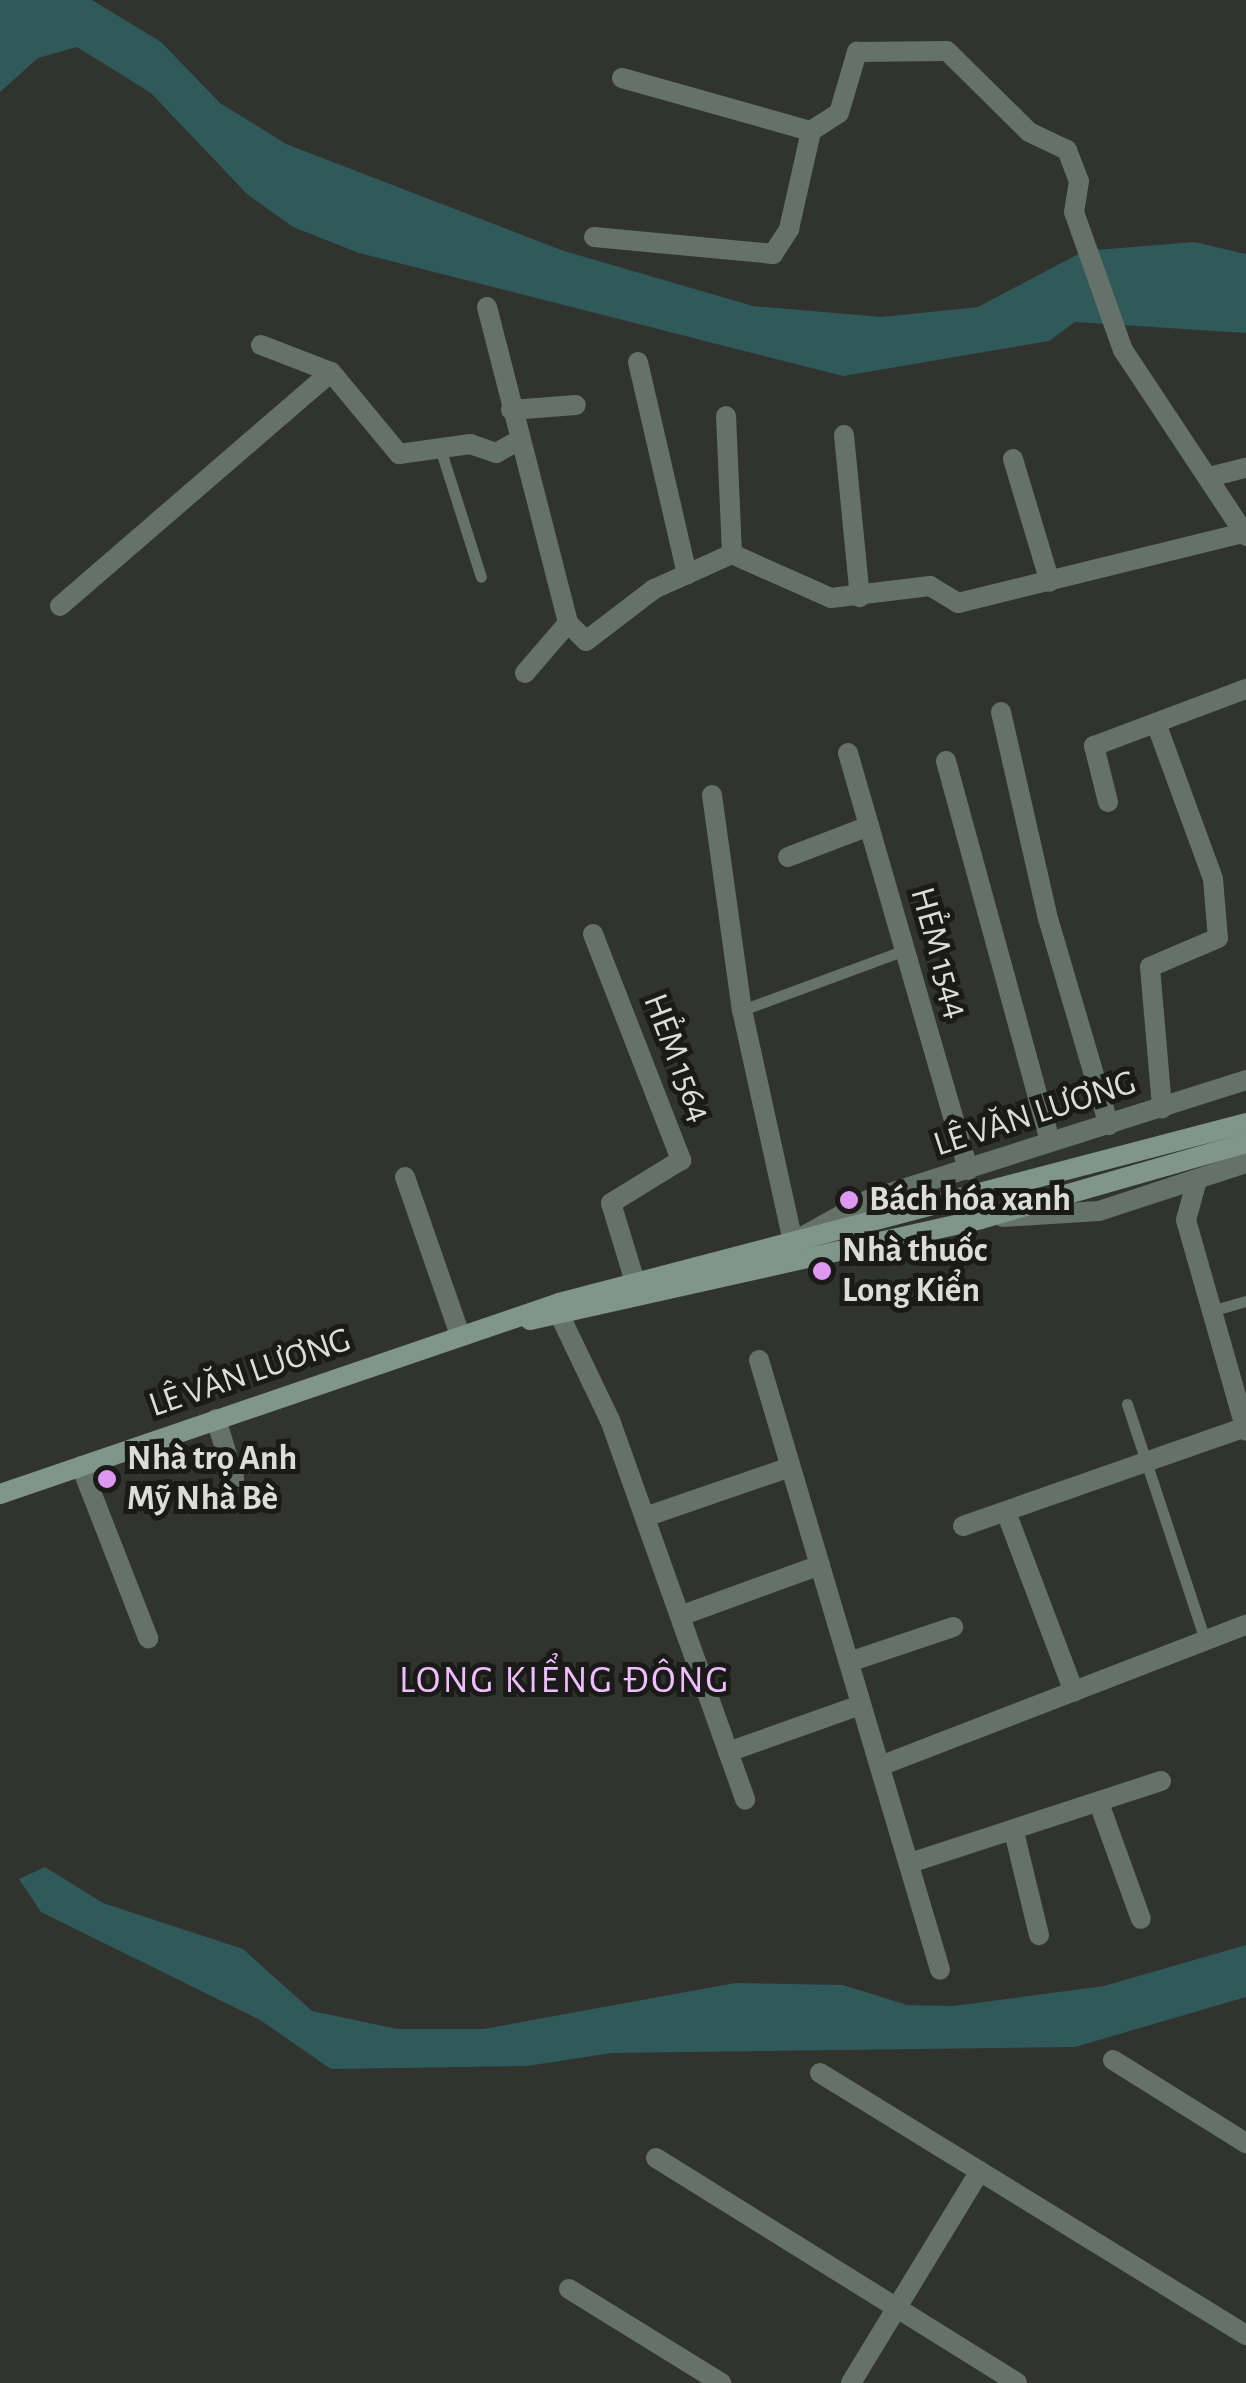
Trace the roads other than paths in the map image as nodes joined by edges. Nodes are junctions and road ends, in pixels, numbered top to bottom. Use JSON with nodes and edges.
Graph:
{"nodes":[{"id":1,"x":622,"y":78,"type":"dead end"},
{"id":2,"x":810,"y":131,"type":"junction"},
{"id":3,"x":594,"y":238,"type":"dead end"},
{"id":4,"x":487,"y":307,"type":"dead end"},
{"id":5,"x":261,"y":345,"type":"dead end"},
{"id":6,"x":638,"y":362,"type":"dead end"},
{"id":7,"x":332,"y":372,"type":"junction"},
{"id":8,"x":576,"y":405,"type":"dead end"},
{"id":9,"x":510,"y":410,"type":"junction"},
{"id":10,"x":726,"y":416,"type":"dead end"},
{"id":11,"x":844,"y":435,"type":"dead end"},
{"id":12,"x":519,"y":440,"type":"junction"},
{"id":13,"x":440,"y":448,"type":"junction"},
{"id":14,"x":1012,"y":459,"type":"dead end"},
{"id":15,"x":1246,"y":468,"type":"edge"},
{"id":16,"x":1213,"y":476,"type":"junction"},
{"id":17,"x":1245,"y":534,"type":"edge"},
{"id":18,"x":732,"y":554,"type":"junction"},
{"id":19,"x":687,"y":574,"type":"junction"},
{"id":20,"x":481,"y":577,"type":"dead end"},
{"id":21,"x":1050,"y":582,"type":"junction"},
{"id":22,"x":860,"y":597,"type":"junction"},
{"id":23,"x":60,"y":606,"type":"dead end"},
{"id":24,"x":568,"y":624,"type":"junction"},
{"id":25,"x":525,"y":672,"type":"dead end"},
{"id":26,"x":1246,"y":689,"type":"edge"},
{"id":27,"x":1001,"y":712,"type":"dead end"},
{"id":28,"x":1156,"y":723,"type":"junction"},
{"id":29,"x":848,"y":753,"type":"dead end"},
{"id":30,"x":946,"y":761,"type":"dead end"},
{"id":31,"x":712,"y":795,"type":"dead end"},
{"id":32,"x":1108,"y":802,"type":"dead end"},
{"id":33,"x":869,"y":826,"type":"junction"},
{"id":34,"x":788,"y":858,"type":"dead end"},
{"id":35,"x":593,"y":934,"type":"dead end"},
{"id":36,"x":905,"y":950,"type":"junction"},
{"id":37,"x":742,"y":1010,"type":"junction"},
{"id":38,"x":1246,"y":1080,"type":"edge"},
{"id":39,"x":1162,"y":1108,"type":"junction"},
{"id":40,"x":1246,"y":1124,"type":"edge"},
{"id":41,"x":1109,"y":1126,"type":"junction"},
{"id":42,"x":1050,"y":1142,"type":"junction"},
{"id":43,"x":1246,"y":1143,"type":"edge"},
{"id":44,"x":1246,"y":1163,"type":"edge"},
{"id":45,"x":1150,"y":1166,"type":"junction"},
{"id":46,"x":968,"y":1170,"type":"junction"},
{"id":47,"x":405,"y":1177,"type":"dead end"},
{"id":48,"x":1197,"y":1180,"type":"junction"},
{"id":49,"x":981,"y":1219,"type":"junction"},
{"id":50,"x":793,"y":1242,"type":"junction"},
{"id":51,"x":635,"y":1282,"type":"junction"},
{"id":52,"x":1246,"y":1302,"type":"edge"},
{"id":53,"x":1211,"y":1312,"type":"junction"},
{"id":54,"x":523,"y":1320,"type":"junction"},
{"id":55,"x":562,"y":1320,"type":"junction"},
{"id":56,"x":460,"y":1335,"type":"junction"},
{"id":57,"x":759,"y":1360,"type":"dead end"},
{"id":58,"x":1128,"y":1404,"type":"dead end"},
{"id":59,"x":1244,"y":1418,"type":"edge"},
{"id":60,"x":218,"y":1424,"type":"junction"},
{"id":61,"x":1147,"y":1463,"type":"junction"},
{"id":62,"x":790,"y":1466,"type":"junction"},
{"id":63,"x":82,"y":1470,"type":"junction"},
{"id":64,"x":233,"y":1475,"type":"dead end"},
{"id":65,"x":0,"y":1494,"type":"edge"},
{"id":66,"x":1006,"y":1512,"type":"junction"},
{"id":67,"x":645,"y":1517,"type":"junction"},
{"id":68,"x":963,"y":1526,"type":"dead end"},
{"id":69,"x":820,"y":1565,"type":"junction"},
{"id":70,"x":680,"y":1616,"type":"junction"},
{"id":71,"x":1246,"y":1625,"type":"edge"},
{"id":72,"x":953,"y":1628,"type":"dead end"},
{"id":73,"x":148,"y":1638,"type":"dead end"},
{"id":74,"x":1205,"y":1640,"type":"junction"},
{"id":75,"x":849,"y":1662,"type":"junction"},
{"id":76,"x":1074,"y":1692,"type":"junction"},
{"id":77,"x":861,"y":1705,"type":"junction"},
{"id":78,"x":728,"y":1752,"type":"junction"},
{"id":79,"x":880,"y":1766,"type":"junction"},
{"id":80,"x":1161,"y":1781,"type":"dead end"},
{"id":81,"x":745,"y":1800,"type":"dead end"},
{"id":82,"x":1100,"y":1806,"type":"junction"},
{"id":83,"x":1015,"y":1836,"type":"junction"},
{"id":84,"x":910,"y":1863,"type":"junction"},
{"id":85,"x":1141,"y":1919,"type":"dead end"},
{"id":86,"x":1038,"y":1934,"type":"dead end"},
{"id":87,"x":940,"y":1970,"type":"dead end"},
{"id":88,"x":1113,"y":2060,"type":"dead end"},
{"id":89,"x":820,"y":2073,"type":"dead end"},
{"id":90,"x":1246,"y":2143,"type":"edge"},
{"id":91,"x":656,"y":2158,"type":"dead end"},
{"id":92,"x":980,"y":2171,"type":"junction"},
{"id":93,"x":569,"y":2289,"type":"dead end"},
{"id":94,"x":896,"y":2308,"type":"junction"},
{"id":95,"x":1246,"y":2335,"type":"edge"},
{"id":96,"x":721,"y":2383,"type":"edge"},
{"id":97,"x":851,"y":2383,"type":"edge"},
{"id":98,"x":1017,"y":2383,"type":"edge"}],
"edges":[{"from":1,"to":2,"type":"street"},
{"from":2,"to":3,"type":"street"},
{"from":2,"to":16,"type":"street"},
{"from":4,"to":9,"type":"street"},
{"from":5,"to":7,"type":"street"},
{"from":6,"to":19,"type":"street"},
{"from":7,"to":13,"type":"street"},
{"from":7,"to":23,"type":"street"},
{"from":8,"to":9,"type":"street"},
{"from":9,"to":12,"type":"street"},
{"from":10,"to":18,"type":"street"},
{"from":11,"to":22,"type":"street"},
{"from":12,"to":13,"type":"street"},
{"from":12,"to":24,"type":"street"},
{"from":13,"to":20,"type":"lane"},
{"from":14,"to":21,"type":"street"},
{"from":15,"to":16,"type":"street"},
{"from":16,"to":17,"type":"street"},
{"from":17,"to":21,"type":"street"},
{"from":18,"to":19,"type":"street"},
{"from":18,"to":22,"type":"street"},
{"from":19,"to":24,"type":"street"},
{"from":21,"to":22,"type":"street"},
{"from":24,"to":25,"type":"street"},
{"from":26,"to":28,"type":"street"},
{"from":27,"to":41,"type":"street"},
{"from":28,"to":32,"type":"street"},
{"from":28,"to":39,"type":"street"},
{"from":29,"to":33,"type":"street","name":"HẺM 1544"},
{"from":30,"to":42,"type":"street"},
{"from":31,"to":37,"type":"street"},
{"from":33,"to":34,"type":"street"},
{"from":33,"to":36,"type":"street","name":"HẺM 1544"},
{"from":35,"to":51,"type":"street","name":"HẺM 1564"},
{"from":36,"to":37,"type":"lane"},
{"from":36,"to":46,"type":"street","name":"HẺM 1544"},
{"from":37,"to":50,"type":"street"},
{"from":38,"to":39,"type":"street","name":"LÊ VĂN LƯƠNG"},
{"from":39,"to":41,"type":"street","name":"LÊ VĂN LƯƠNG"},
{"from":40,"to":45,"type":"main road"},
{"from":41,"to":42,"type":"street","name":"LÊ VĂN LƯƠNG"},
{"from":42,"to":46,"type":"street","name":"LÊ VĂN LƯƠNG"},
{"from":43,"to":45,"type":"main road"},
{"from":44,"to":48,"type":"street","name":"LÊ VĂN LƯƠNG"},
{"from":45,"to":49,"type":"main road","name":"LÊ VĂN LƯƠNG"},
{"from":45,"to":50,"type":"main road","name":"LÊ VĂN LƯƠNG"},
{"from":46,"to":50,"type":"street","name":"LÊ VĂN LƯƠNG"},
{"from":47,"to":56,"type":"street"},
{"from":48,"to":49,"type":"street","name":"LÊ VĂN LƯƠNG"},
{"from":48,"to":53,"type":"street"},
{"from":49,"to":55,"type":"main road","name":"LÊ VĂN LƯƠNG"},
{"from":50,"to":51,"type":"main road","name":"LÊ VĂN LƯƠNG"},
{"from":51,"to":54,"type":"main road","name":"LÊ VĂN LƯƠNG"},
{"from":52,"to":53,"type":"lane"},
{"from":53,"to":59,"type":"street"},
{"from":54,"to":55,"type":"main road","name":"LÊ VĂN LƯƠNG"},
{"from":54,"to":56,"type":"main road","name":"LÊ VĂN LƯƠNG"},
{"from":55,"to":67,"type":"street"},
{"from":56,"to":60,"type":"main road","name":"LÊ VĂN LƯƠNG"},
{"from":57,"to":62,"type":"street"},
{"from":58,"to":61,"type":"lane"},
{"from":59,"to":61,"type":"street"},
{"from":60,"to":63,"type":"main road","name":"LÊ VĂN LƯƠNG"},
{"from":60,"to":64,"type":"street"},
{"from":61,"to":66,"type":"street"},
{"from":61,"to":74,"type":"lane"},
{"from":62,"to":67,"type":"street"},
{"from":62,"to":69,"type":"street"},
{"from":63,"to":65,"type":"main road","name":"LÊ VĂN LƯƠNG"},
{"from":63,"to":73,"type":"street"},
{"from":66,"to":68,"type":"street"},
{"from":66,"to":76,"type":"street"},
{"from":67,"to":70,"type":"street"},
{"from":69,"to":70,"type":"street"},
{"from":69,"to":75,"type":"street"},
{"from":70,"to":78,"type":"street"},
{"from":71,"to":74,"type":"street"},
{"from":72,"to":75,"type":"street"},
{"from":74,"to":76,"type":"street"},
{"from":75,"to":77,"type":"street"},
{"from":76,"to":79,"type":"street"},
{"from":77,"to":78,"type":"street"},
{"from":77,"to":79,"type":"street"},
{"from":78,"to":81,"type":"street"},
{"from":79,"to":84,"type":"street"},
{"from":80,"to":82,"type":"street"},
{"from":82,"to":83,"type":"street"},
{"from":82,"to":85,"type":"street"},
{"from":83,"to":84,"type":"street"},
{"from":83,"to":86,"type":"street"},
{"from":84,"to":87,"type":"street"},
{"from":88,"to":90,"type":"street"},
{"from":89,"to":92,"type":"street"},
{"from":91,"to":94,"type":"street"},
{"from":92,"to":94,"type":"street"},
{"from":92,"to":95,"type":"street"},
{"from":93,"to":96,"type":"street"},
{"from":94,"to":97,"type":"street"},
{"from":94,"to":98,"type":"street"}]}
